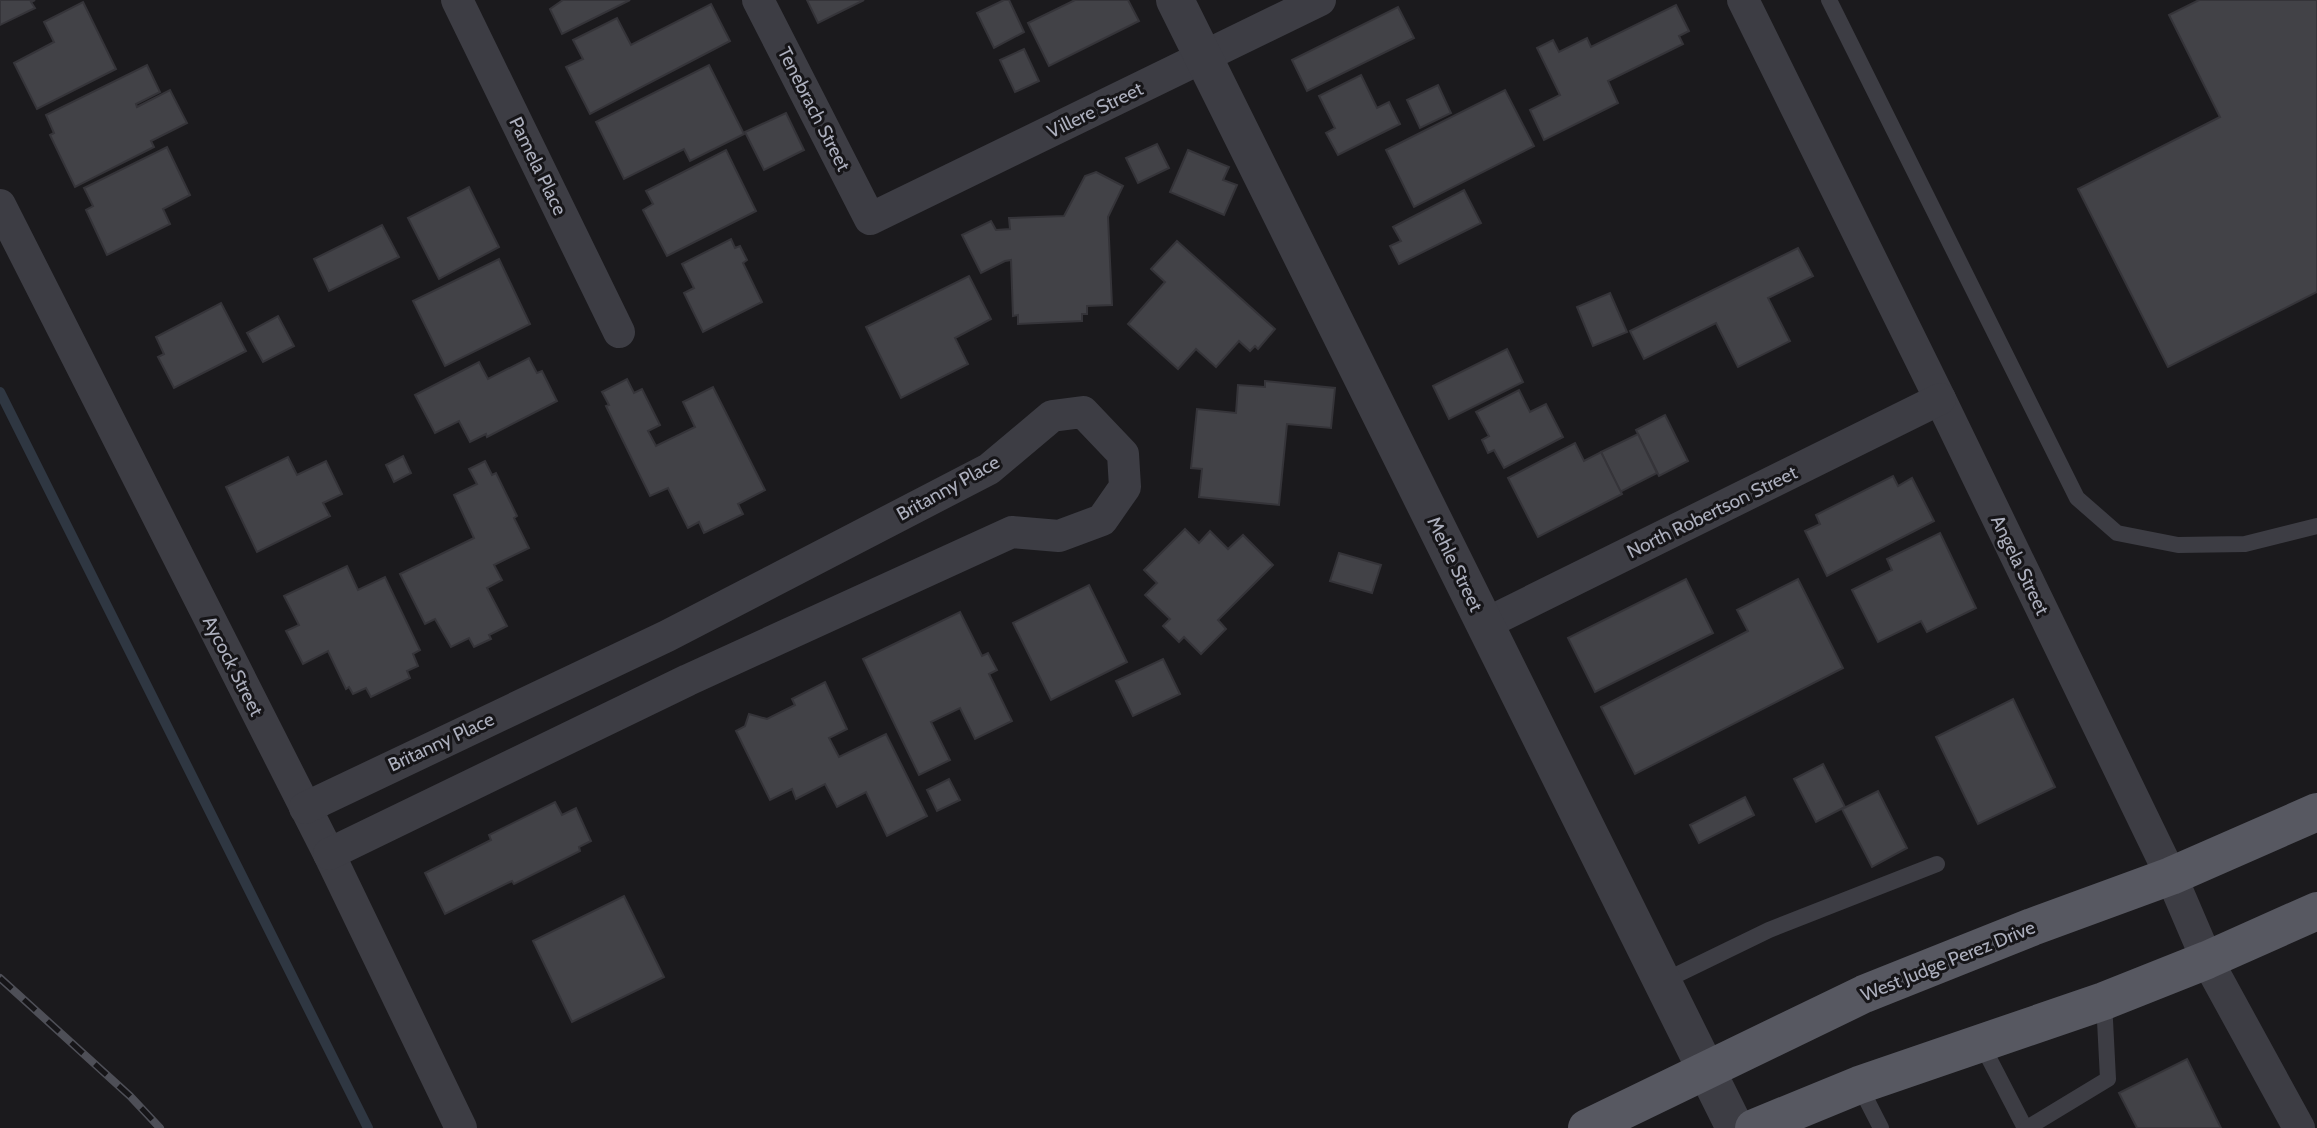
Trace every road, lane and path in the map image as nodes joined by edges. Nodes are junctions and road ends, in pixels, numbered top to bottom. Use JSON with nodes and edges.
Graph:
{"nodes":[{"id":1,"x":457,"y":0,"type":"edge"},
{"id":2,"x":758,"y":0,"type":"edge"},
{"id":3,"x":1175,"y":0,"type":"edge"},
{"id":4,"x":1320,"y":0,"type":"edge"},
{"id":5,"x":1742,"y":0,"type":"edge"},
{"id":6,"x":1829,"y":0,"type":"edge"},
{"id":7,"x":1204,"y":58,"type":"junction"},
{"id":8,"x":0,"y":205,"type":"edge"},
{"id":9,"x":870,"y":219,"type":"joint"},
{"id":10,"x":619,"y":332,"type":"dead end"},
{"id":11,"x":1940,"y":399,"type":"junction"},
{"id":12,"x":2317,"y":526,"type":"edge"},
{"id":13,"x":1485,"y":624,"type":"junction"},
{"id":14,"x":667,"y":636,"type":"junction"},
{"id":15,"x":688,"y":680,"type":"junction"},
{"id":16,"x":304,"y":808,"type":"junction"},
{"id":17,"x":2317,"y":812,"type":"edge"},
{"id":18,"x":329,"y":854,"type":"junction"},
{"id":19,"x":1937,"y":864,"type":"dead end"},
{"id":20,"x":2171,"y":876,"type":"junction"},
{"id":21,"x":2317,"y":911,"type":"edge"},
{"id":22,"x":2207,"y":960,"type":"junction"},
{"id":23,"x":1662,"y":982,"type":"junction"},
{"id":24,"x":2104,"y":1001,"type":"junction"},
{"id":25,"x":1980,"y":1042,"type":"junction"},
{"id":26,"x":1707,"y":1071,"type":"junction"},
{"id":27,"x":1858,"y":1085,"type":"junction"},
{"id":28,"x":461,"y":1128,"type":"edge"},
{"id":29,"x":1587,"y":1128,"type":"edge"},
{"id":30,"x":1735,"y":1128,"type":"edge"},
{"id":31,"x":1754,"y":1128,"type":"edge"},
{"id":32,"x":1881,"y":1128,"type":"edge"},
{"id":33,"x":2026,"y":1128,"type":"edge"},
{"id":34,"x":2299,"y":1128,"type":"edge"}],
"edges":[{"from":1,"to":10,"type":"street","name":"Pamela Place"},
{"from":2,"to":9,"type":"street","name":"Tenebrach Street"},
{"from":3,"to":7,"type":"street","name":"Mehle Street"},
{"from":4,"to":7,"type":"street","name":"Villere Street"},
{"from":5,"to":11,"type":"street","name":"Angela Street"},
{"from":6,"to":12,"type":"lane"},
{"from":7,"to":9,"type":"street","name":"Villere Street"},
{"from":7,"to":13,"type":"street","name":"Mehle Street"},
{"from":8,"to":16,"type":"street","name":"Aycock Street"},
{"from":11,"to":13,"type":"street","name":"North Robertson Street"},
{"from":11,"to":20,"type":"street","name":"Angela Street"},
{"from":13,"to":23,"type":"street","name":"Mehle Street"},
{"from":14,"to":15,"type":"street"},
{"from":14,"to":15,"type":"street","name":"Britanny Place"},
{"from":14,"to":16,"type":"street","name":"Britanny Place"},
{"from":15,"to":18,"type":"street","name":"Britanny Place"},
{"from":16,"to":18,"type":"street","name":"Aycock Street"},
{"from":17,"to":20,"type":"main road","name":"West Judge Perez Drive"},
{"from":18,"to":28,"type":"street","name":"Aycock Street"},
{"from":19,"to":23,"type":"lane"},
{"from":20,"to":22,"type":"street","name":"Angela Street"},
{"from":20,"to":26,"type":"main road","name":"West Judge Perez Drive"},
{"from":21,"to":22,"type":"main road"},
{"from":22,"to":24,"type":"main road"},
{"from":22,"to":34,"type":"street","name":"Angela Street"},
{"from":23,"to":26,"type":"street","name":"Mehle Street"},
{"from":24,"to":25,"type":"main road"},
{"from":24,"to":33,"type":"lane"},
{"from":25,"to":27,"type":"main road"},
{"from":25,"to":33,"type":"lane"},
{"from":26,"to":29,"type":"main road","name":"West Judge Perez Drive"},
{"from":26,"to":30,"type":"street","name":"Mehle Street"},
{"from":27,"to":31,"type":"main road"},
{"from":27,"to":32,"type":"lane"}]}
